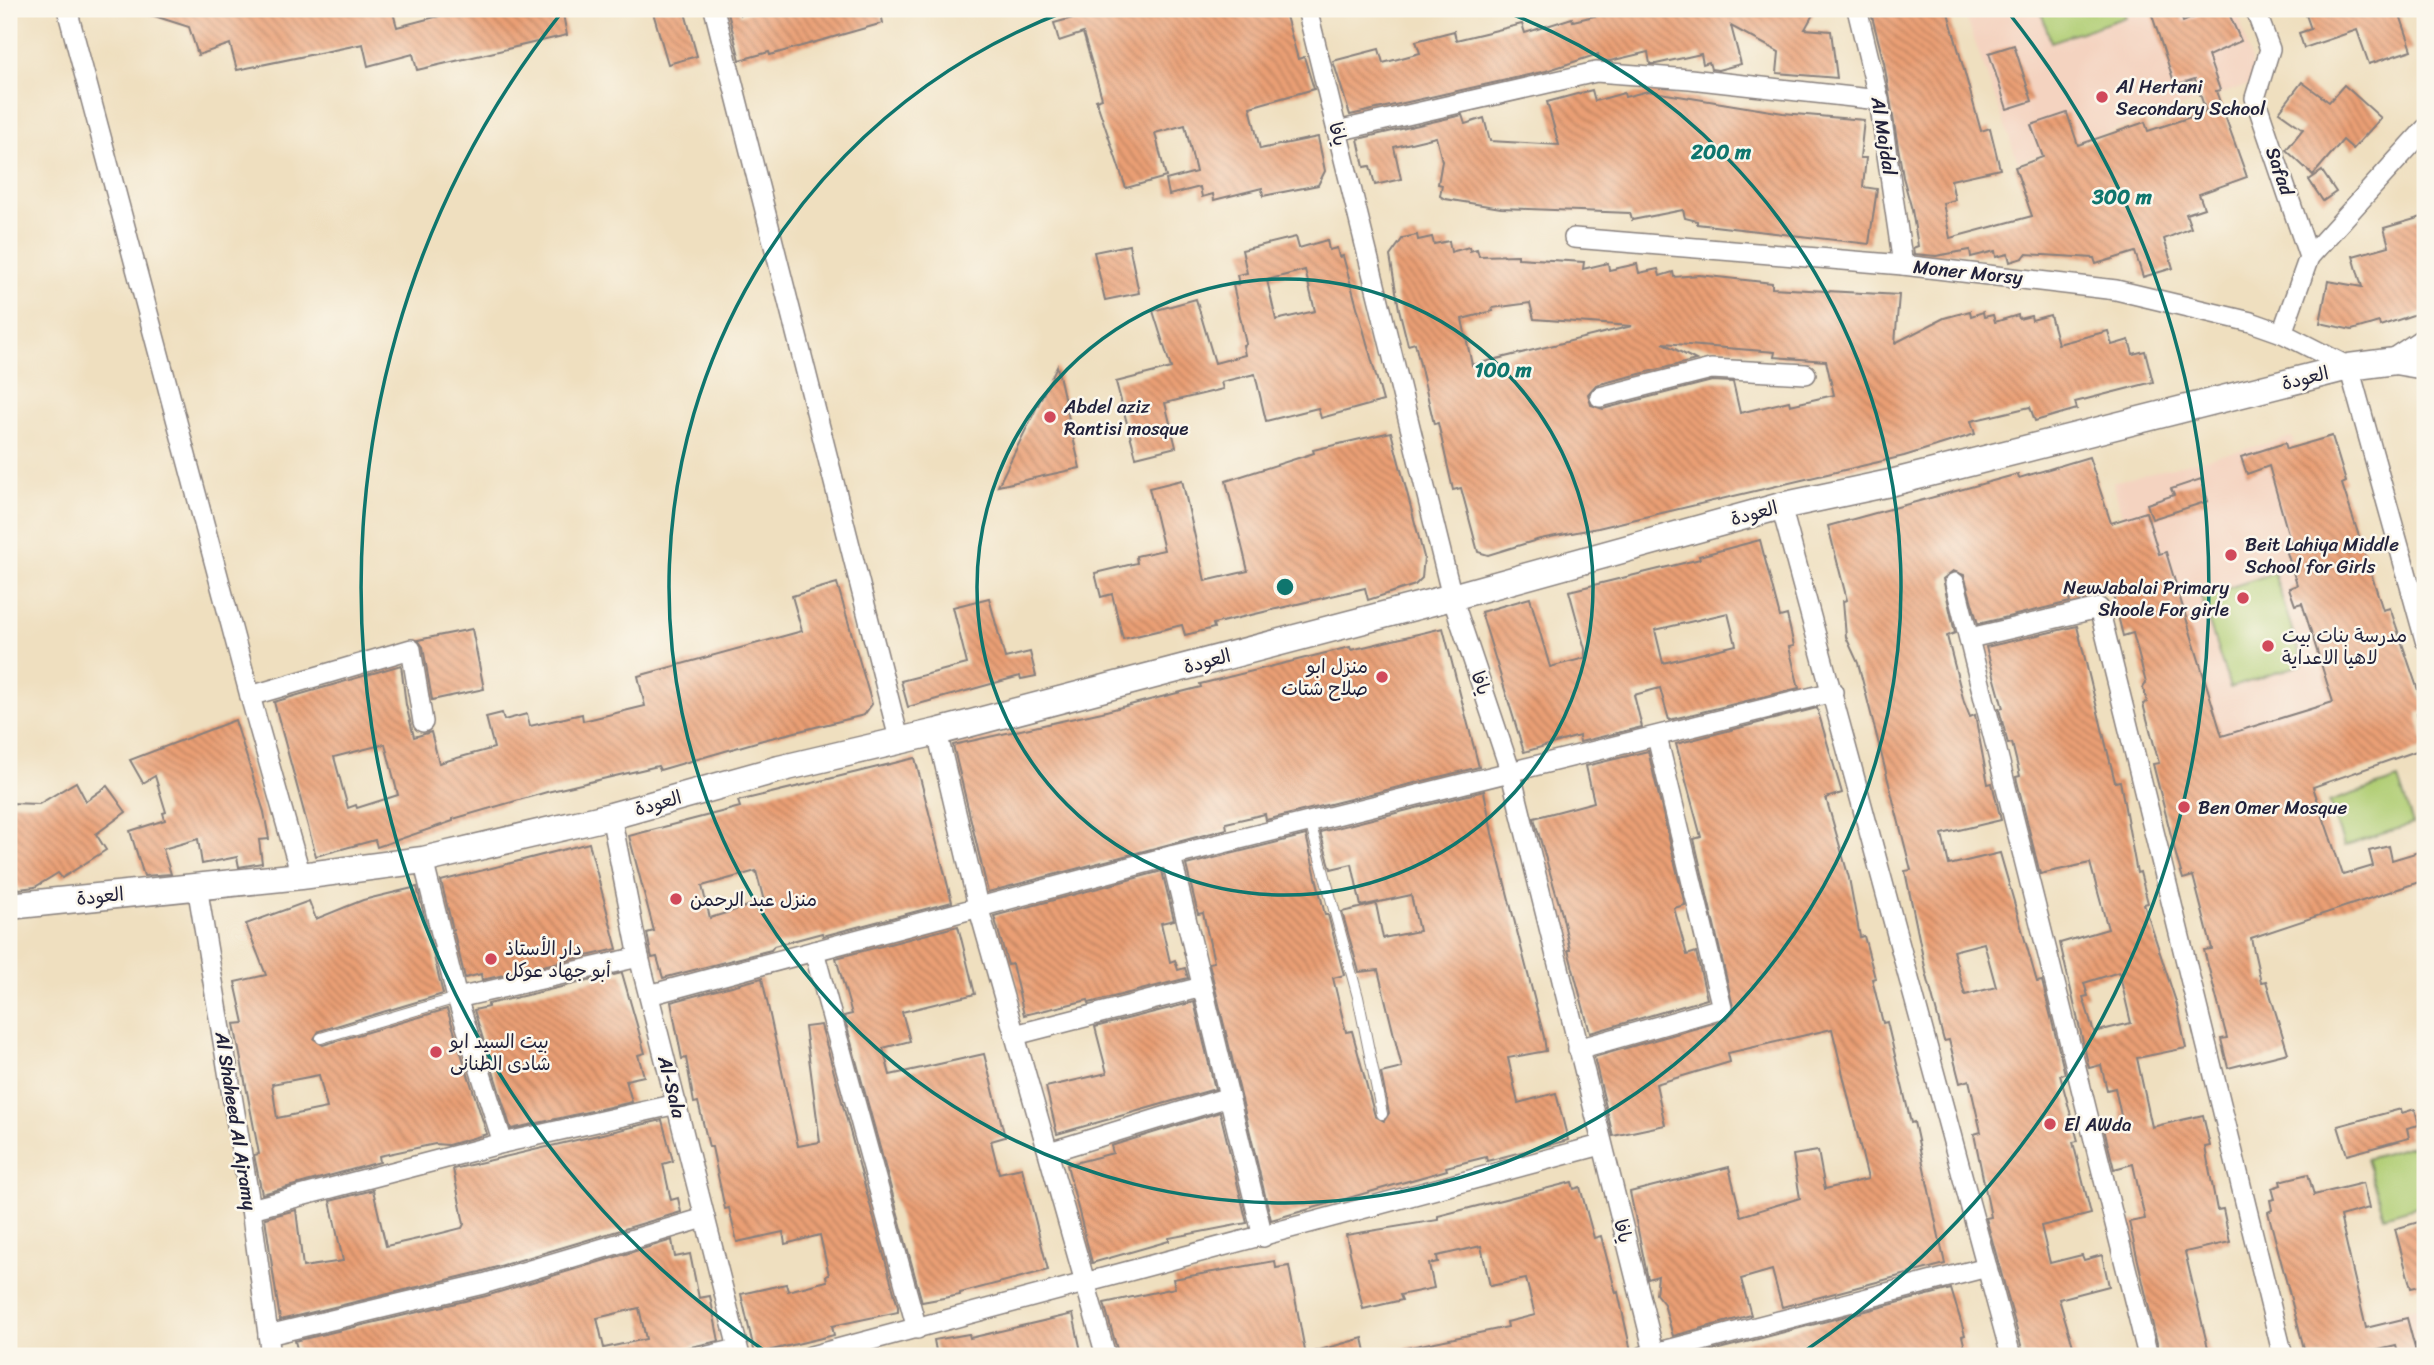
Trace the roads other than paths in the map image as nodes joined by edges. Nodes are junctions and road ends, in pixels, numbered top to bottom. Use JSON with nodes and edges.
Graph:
{"nodes":[{"id":1,"x":66,"y":9,"type":"edge"},
{"id":2,"x":714,"y":9,"type":"edge"},
{"id":3,"x":1307,"y":9,"type":"edge"},
{"id":4,"x":1857,"y":9,"type":"edge"},
{"id":5,"x":2255,"y":9,"type":"edge"},
{"id":6,"x":1880,"y":100,"type":"junction"},
{"id":7,"x":2425,"y":129,"type":"edge"},
{"id":8,"x":1337,"y":131,"type":"junction"},
{"id":9,"x":1574,"y":238,"type":"dead end"},
{"id":10,"x":2309,"y":257,"type":"junction"},
{"id":11,"x":1903,"y":265,"type":"junction"},
{"id":12,"x":2282,"y":333,"type":"junction"},
{"id":13,"x":2425,"y":341,"type":"edge"},
{"id":14,"x":2395,"y":361,"type":"junction"},
{"id":15,"x":2425,"y":366,"type":"edge"},
{"id":16,"x":2349,"y":367,"type":"junction"},
{"id":17,"x":1806,"y":374,"type":"dead end"},
{"id":18,"x":1600,"y":397,"type":"dead end"},
{"id":19,"x":1781,"y":506,"type":"junction"},
{"id":20,"x":1955,"y":583,"type":"dead end"},
{"id":21,"x":1452,"y":597,"type":"junction"},
{"id":22,"x":1970,"y":638,"type":"junction"},
{"id":23,"x":2425,"y":640,"type":"edge"},
{"id":24,"x":1833,"y":692,"type":"junction"},
{"id":25,"x":250,"y":696,"type":"junction"},
{"id":26,"x":422,"y":722,"type":"dead end"},
{"id":27,"x":937,"y":732,"type":"junction"},
{"id":28,"x":1657,"y":737,"type":"junction"},
{"id":29,"x":899,"y":739,"type":"junction"},
{"id":30,"x":1510,"y":770,"type":"junction"},
{"id":31,"x":611,"y":816,"type":"junction"},
{"id":32,"x":1310,"y":822,"type":"junction"},
{"id":33,"x":1171,"y":856,"type":"junction"},
{"id":34,"x":423,"y":860,"type":"junction"},
{"id":35,"x":302,"y":876,"type":"junction"},
{"id":36,"x":197,"y":886,"type":"junction"},
{"id":37,"x":9,"y":906,"type":"edge"},
{"id":38,"x":978,"y":906,"type":"junction"},
{"id":39,"x":814,"y":951,"type":"junction"},
{"id":40,"x":639,"y":957,"type":"junction"},
{"id":41,"x":1202,"y":987,"type":"junction"},
{"id":42,"x":649,"y":995,"type":"junction"},
{"id":43,"x":457,"y":999,"type":"junction"},
{"id":44,"x":1015,"y":1035,"type":"junction"},
{"id":45,"x":321,"y":1038,"type":"dead end"},
{"id":46,"x":1578,"y":1049,"type":"junction"},
{"id":47,"x":1229,"y":1097,"type":"junction"},
{"id":48,"x":677,"y":1104,"type":"junction"},
{"id":49,"x":1382,"y":1114,"type":"dead end"},
{"id":50,"x":503,"y":1143,"type":"junction"},
{"id":51,"x":1601,"y":1145,"type":"junction"},
{"id":52,"x":1049,"y":1152,"type":"junction"},
{"id":53,"x":251,"y":1209,"type":"junction"},
{"id":54,"x":704,"y":1218,"type":"junction"},
{"id":55,"x":1263,"y":1237,"type":"junction"},
{"id":56,"x":1987,"y":1267,"type":"junction"},
{"id":57,"x":1085,"y":1284,"type":"junction"},
{"id":58,"x":916,"y":1329,"type":"junction"},
{"id":59,"x":268,"y":1335,"type":"junction"},
{"id":60,"x":738,"y":1352,"type":"edge"},
{"id":61,"x":1651,"y":1355,"type":"edge"},
{"id":62,"x":2277,"y":1355,"type":"edge"},
{"id":63,"x":271,"y":1356,"type":"edge"},
{"id":64,"x":708,"y":1356,"type":"edge"},
{"id":65,"x":811,"y":1356,"type":"edge"},
{"id":66,"x":1106,"y":1356,"type":"edge"},
{"id":67,"x":2011,"y":1356,"type":"edge"},
{"id":68,"x":2148,"y":1356,"type":"edge"}],
"edges":[{"from":1,"to":25,"type":"street"},
{"from":2,"to":29,"type":"street"},
{"from":3,"to":8,"type":"street","name":"يافا"},
{"from":4,"to":6,"type":"street","name":"Al Majdal"},
{"from":5,"to":10,"type":"street","name":"Safad"},
{"from":6,"to":8,"type":"street"},
{"from":6,"to":11,"type":"street","name":"Al Majdal"},
{"from":7,"to":10,"type":"street"},
{"from":8,"to":21,"type":"street","name":"يافا"},
{"from":9,"to":11,"type":"street","name":"Moner Morsy"},
{"from":10,"to":12,"type":"street"},
{"from":11,"to":12,"type":"street","name":"Moner Morsy"},
{"from":12,"to":16,"type":"street","name":"Moner Morsy"},
{"from":13,"to":14,"type":"main road","name":"العودة"},
{"from":14,"to":15,"type":"main road","name":"العودة"},
{"from":14,"to":16,"type":"main road","name":"العودة"},
{"from":16,"to":19,"type":"main road","name":"العودة"},
{"from":16,"to":23,"type":"street"},
{"from":17,"to":18,"type":"street"},
{"from":19,"to":21,"type":"main road","name":"العودة"},
{"from":19,"to":24,"type":"street"},
{"from":20,"to":22,"type":"street"},
{"from":21,"to":27,"type":"main road","name":"العودة"},
{"from":21,"to":30,"type":"street","name":"يافا"},
{"from":22,"to":62,"type":"street"},
{"from":22,"to":68,"type":"street"},
{"from":24,"to":28,"type":"street"},
{"from":24,"to":56,"type":"street"},
{"from":25,"to":26,"type":"street"},
{"from":25,"to":35,"type":"street"},
{"from":27,"to":29,"type":"main road","name":"العودة"},
{"from":27,"to":38,"type":"street"},
{"from":28,"to":30,"type":"street"},
{"from":28,"to":46,"type":"street"},
{"from":29,"to":31,"type":"main road","name":"العودة"},
{"from":30,"to":32,"type":"street"},
{"from":30,"to":46,"type":"street","name":"يافا"},
{"from":31,"to":34,"type":"main road","name":"العودة"},
{"from":31,"to":40,"type":"street","name":"Al-Sala"},
{"from":32,"to":33,"type":"street"},
{"from":32,"to":49,"type":"lane"},
{"from":33,"to":38,"type":"street"},
{"from":33,"to":41,"type":"street"},
{"from":34,"to":35,"type":"main road","name":"العودة"},
{"from":34,"to":43,"type":"street"},
{"from":35,"to":36,"type":"main road","name":"العودة"},
{"from":36,"to":37,"type":"main road","name":"العودة"},
{"from":36,"to":53,"type":"street","name":"Al Shaheed Al Ajramy"},
{"from":38,"to":39,"type":"street"},
{"from":38,"to":44,"type":"street"},
{"from":39,"to":42,"type":"street"},
{"from":39,"to":58,"type":"street"},
{"from":40,"to":42,"type":"street","name":"Al-Sala"},
{"from":40,"to":43,"type":"street"},
{"from":41,"to":44,"type":"street"},
{"from":41,"to":47,"type":"street"},
{"from":42,"to":48,"type":"street","name":"Al-Sala"},
{"from":43,"to":45,"type":"lane"},
{"from":43,"to":50,"type":"street"},
{"from":44,"to":52,"type":"street"},
{"from":46,"to":51,"type":"street","name":"يافا"},
{"from":47,"to":52,"type":"street"},
{"from":47,"to":55,"type":"street"},
{"from":48,"to":50,"type":"street"},
{"from":48,"to":54,"type":"street","name":"Al-Sala"},
{"from":50,"to":53,"type":"street"},
{"from":51,"to":55,"type":"street"},
{"from":51,"to":61,"type":"street","name":"يافا"},
{"from":52,"to":57,"type":"street"},
{"from":53,"to":59,"type":"street","name":"Al Shaheed Al Ajramy"},
{"from":54,"to":59,"type":"street"},
{"from":54,"to":60,"type":"street","name":"Al-Sala"},
{"from":55,"to":57,"type":"street"},
{"from":56,"to":61,"type":"street"},
{"from":56,"to":67,"type":"street"},
{"from":57,"to":58,"type":"street"},
{"from":57,"to":66,"type":"street"},
{"from":58,"to":65,"type":"street"},
{"from":59,"to":63,"type":"street","name":"Al Shaheed Al Ajramy"},
{"from":60,"to":64,"type":"street"}]}
